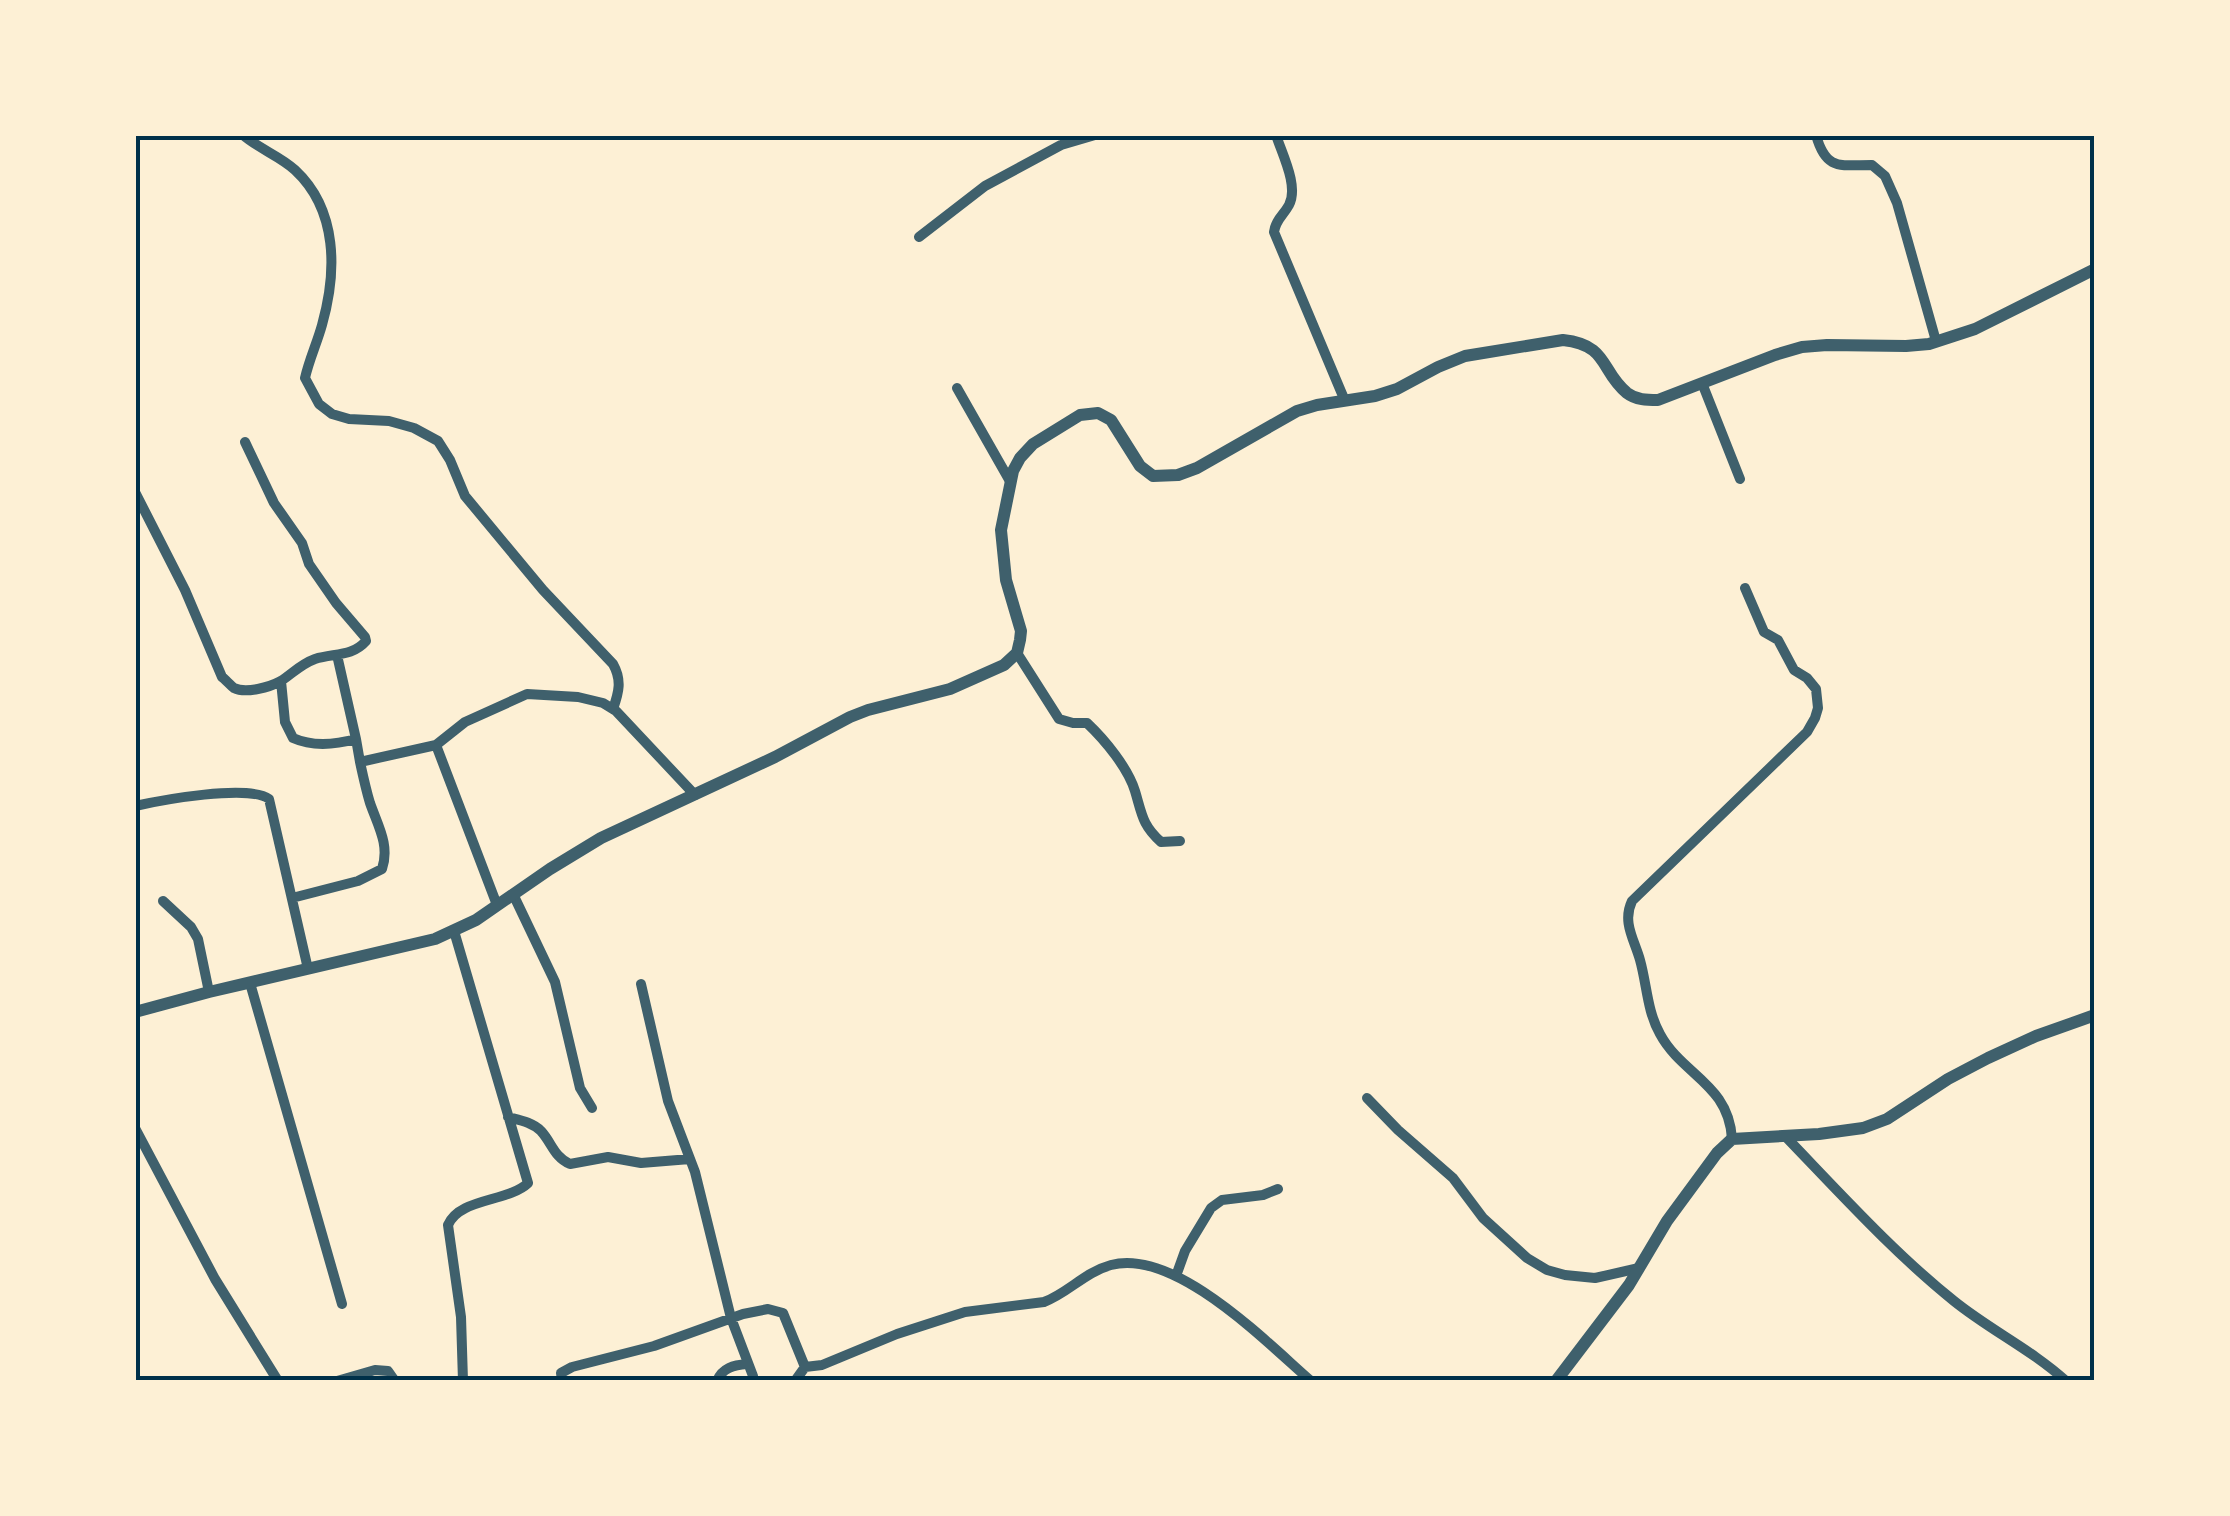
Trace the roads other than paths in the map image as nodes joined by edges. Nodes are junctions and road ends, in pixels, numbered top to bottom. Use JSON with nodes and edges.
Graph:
{"nodes":[{"id":1,"x":243,"y":135,"type":"edge"},
{"id":2,"x":1095,"y":135,"type":"edge"},
{"id":3,"x":1276,"y":135,"type":"edge"},
{"id":4,"x":1816,"y":135,"type":"edge"},
{"id":5,"x":919,"y":237,"type":"dead end"},
{"id":6,"x":2095,"y":269,"type":"edge"},
{"id":7,"x":1936,"y":341,"type":"junction"},
{"id":8,"x":1702,"y":383,"type":"junction"},
{"id":9,"x":957,"y":388,"type":"dead end"},
{"id":10,"x":1345,"y":401,"type":"junction"},
{"id":11,"x":245,"y":442,"type":"dead end"},
{"id":12,"x":1740,"y":478,"type":"dead end"},
{"id":13,"x":1011,"y":483,"type":"junction"},
{"id":14,"x":135,"y":492,"type":"edge"},
{"id":15,"x":1744,"y":588,"type":"dead end"},
{"id":16,"x":1017,"y":653,"type":"junction"},
{"id":17,"x":338,"y":655,"type":"junction"},
{"id":18,"x":280,"y":681,"type":"junction"},
{"id":19,"x":613,"y":709,"type":"junction"},
{"id":20,"x":356,"y":739,"type":"junction"},
{"id":21,"x":436,"y":745,"type":"junction"},
{"id":22,"x":360,"y":762,"type":"junction"},
{"id":23,"x":695,"y":795,"type":"junction"},
{"id":24,"x":135,"y":806,"type":"edge"},
{"id":25,"x":1180,"y":840,"type":"dead end"},
{"id":26,"x":512,"y":894,"type":"junction"},
{"id":27,"x":292,"y":898,"type":"junction"},
{"id":28,"x":163,"y":901,"type":"dead end"},
{"id":29,"x":497,"y":905,"type":"junction"},
{"id":30,"x":454,"y":931,"type":"junction"},
{"id":31,"x":308,"y":969,"type":"junction"},
{"id":32,"x":250,"y":983,"type":"junction"},
{"id":33,"x":641,"y":984,"type":"dead end"},
{"id":34,"x":209,"y":992,"type":"junction"},
{"id":35,"x":135,"y":1012,"type":"edge"},
{"id":36,"x":2095,"y":1015,"type":"edge"},
{"id":37,"x":1367,"y":1098,"type":"dead end"},
{"id":38,"x":592,"y":1108,"type":"dead end"},
{"id":39,"x":508,"y":1117,"type":"junction"},
{"id":40,"x":135,"y":1128,"type":"edge"},
{"id":41,"x":1784,"y":1135,"type":"junction"},
{"id":42,"x":1732,"y":1139,"type":"junction"},
{"id":43,"x":690,"y":1158,"type":"junction"},
{"id":44,"x":1278,"y":1189,"type":"dead end"},
{"id":45,"x":1639,"y":1268,"type":"junction"},
{"id":46,"x":1176,"y":1276,"type":"junction"},
{"id":47,"x":342,"y":1304,"type":"dead end"},
{"id":48,"x":731,"y":1318,"type":"junction"},
{"id":49,"x":747,"y":1364,"type":"junction"},
{"id":50,"x":806,"y":1367,"type":"junction"},
{"id":51,"x":2065,"y":1380,"type":"edge"},
{"id":52,"x":278,"y":1381,"type":"edge"},
{"id":53,"x":336,"y":1381,"type":"edge"},
{"id":54,"x":395,"y":1381,"type":"edge"},
{"id":55,"x":463,"y":1381,"type":"edge"},
{"id":56,"x":562,"y":1381,"type":"edge"},
{"id":57,"x":717,"y":1381,"type":"edge"},
{"id":58,"x":752,"y":1381,"type":"edge"},
{"id":59,"x":795,"y":1381,"type":"edge"},
{"id":60,"x":1311,"y":1381,"type":"edge"},
{"id":61,"x":1556,"y":1381,"type":"edge"}],
"edges":[{"from":1,"to":19,"type":"street"},
{"from":2,"to":5,"type":"street"},
{"from":3,"to":10,"type":"street"},
{"from":4,"to":7,"type":"street"},
{"from":6,"to":7,"type":"street"},
{"from":7,"to":8,"type":"street"},
{"from":8,"to":10,"type":"street"},
{"from":8,"to":12,"type":"street"},
{"from":9,"to":13,"type":"street"},
{"from":10,"to":13,"type":"street"},
{"from":11,"to":17,"type":"street"},
{"from":13,"to":16,"type":"street"},
{"from":14,"to":18,"type":"street"},
{"from":15,"to":42,"type":"street"},
{"from":16,"to":23,"type":"street"},
{"from":16,"to":25,"type":"street"},
{"from":17,"to":18,"type":"street"},
{"from":17,"to":20,"type":"street"},
{"from":18,"to":20,"type":"street"},
{"from":19,"to":21,"type":"street"},
{"from":19,"to":23,"type":"street"},
{"from":20,"to":22,"type":"street"},
{"from":21,"to":22,"type":"street"},
{"from":21,"to":29,"type":"street"},
{"from":22,"to":27,"type":"street"},
{"from":23,"to":26,"type":"street"},
{"from":24,"to":27,"type":"street"},
{"from":26,"to":29,"type":"street"},
{"from":26,"to":38,"type":"street"},
{"from":27,"to":31,"type":"street"},
{"from":28,"to":34,"type":"street"},
{"from":29,"to":30,"type":"street"},
{"from":30,"to":31,"type":"street"},
{"from":30,"to":39,"type":"street"},
{"from":31,"to":32,"type":"street"},
{"from":32,"to":34,"type":"street"},
{"from":32,"to":47,"type":"street"},
{"from":33,"to":43,"type":"street"},
{"from":34,"to":35,"type":"street"},
{"from":36,"to":41,"type":"street"},
{"from":37,"to":45,"type":"street"},
{"from":39,"to":43,"type":"street"},
{"from":39,"to":55,"type":"street"},
{"from":40,"to":52,"type":"street"},
{"from":41,"to":42,"type":"street"},
{"from":41,"to":51,"type":"street"},
{"from":42,"to":45,"type":"street"},
{"from":43,"to":48,"type":"street"},
{"from":44,"to":46,"type":"street"},
{"from":45,"to":61,"type":"street"},
{"from":46,"to":50,"type":"street"},
{"from":46,"to":60,"type":"street"},
{"from":48,"to":49,"type":"street"},
{"from":48,"to":50,"type":"street"},
{"from":48,"to":56,"type":"street"},
{"from":49,"to":57,"type":"street"},
{"from":49,"to":58,"type":"street"},
{"from":50,"to":59,"type":"street"},
{"from":53,"to":54,"type":"street"}]}
